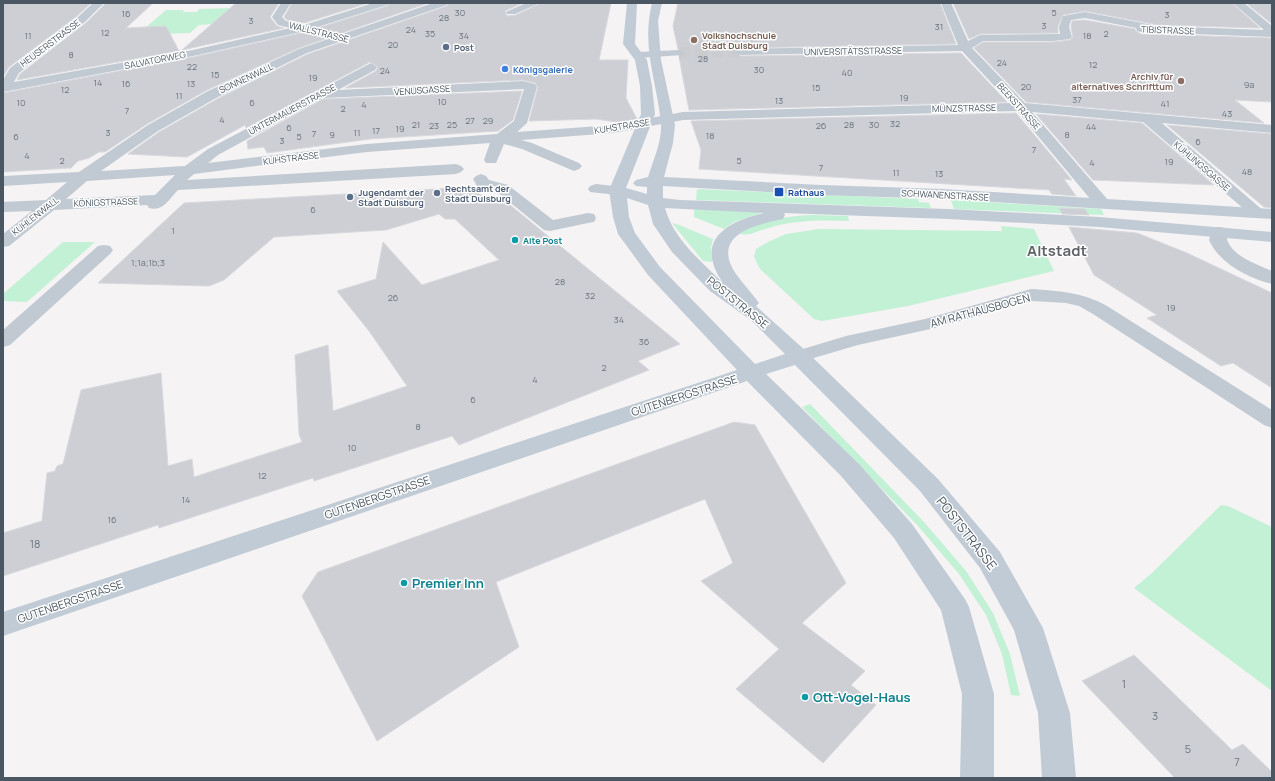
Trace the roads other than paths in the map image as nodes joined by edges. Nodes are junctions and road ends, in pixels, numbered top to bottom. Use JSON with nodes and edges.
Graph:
{"nodes":[{"id":1,"x":99,"y":3,"type":"edge"},
{"id":2,"x":286,"y":3,"type":"edge"},
{"id":3,"x":383,"y":3,"type":"edge"},
{"id":4,"x":443,"y":3,"type":"edge"},
{"id":5,"x":535,"y":3,"type":"edge"},
{"id":6,"x":632,"y":3,"type":"edge"},
{"id":7,"x":657,"y":3,"type":"edge"},
{"id":8,"x":946,"y":3,"type":"edge"},
{"id":9,"x":1238,"y":3,"type":"edge"},
{"id":10,"x":511,"y":12,"type":"dead end"},
{"id":11,"x":1064,"y":27,"type":"junction"},
{"id":12,"x":305,"y":28,"type":"junction"},
{"id":13,"x":1079,"y":28,"type":"dead end"},
{"id":14,"x":1094,"y":28,"type":"dead end"},
{"id":15,"x":1155,"y":29,"type":"junction"},
{"id":16,"x":1272,"y":33,"type":"edge"},
{"id":17,"x":344,"y":37,"type":"junction"},
{"id":18,"x":357,"y":42,"type":"dead end"},
{"id":19,"x":965,"y":47,"type":"junction"},
{"id":20,"x":741,"y":52,"type":"tunnel mouth"},
{"id":21,"x":655,"y":53,"type":"junction"},
{"id":22,"x":679,"y":53,"type":"tunnel mouth"},
{"id":23,"x":638,"y":55,"type":"junction"},
{"id":24,"x":372,"y":67,"type":"dead end"},
{"id":25,"x":5,"y":86,"type":"edge"},
{"id":26,"x":320,"y":94,"type":"junction"},
{"id":27,"x":1021,"y":107,"type":"junction"},
{"id":28,"x":579,"y":118,"type":"dead end"},
{"id":29,"x":1147,"y":118,"type":"junction"},
{"id":30,"x":656,"y":121,"type":"junction"},
{"id":31,"x":1272,"y":129,"type":"edge"},
{"id":32,"x":589,"y":131,"type":"junction"},
{"id":33,"x":499,"y":139,"type":"junction"},
{"id":34,"x":490,"y":160,"type":"dead end"},
{"id":35,"x":574,"y":166,"type":"dead end"},
{"id":36,"x":456,"y":169,"type":"dead end"},
{"id":37,"x":189,"y":170,"type":"junction"},
{"id":38,"x":83,"y":176,"type":"junction"},
{"id":39,"x":481,"y":179,"type":"dead end"},
{"id":40,"x":3,"y":181,"type":"edge"},
{"id":41,"x":655,"y":181,"type":"junction"},
{"id":42,"x":173,"y":186,"type":"junction"},
{"id":43,"x":617,"y":188,"type":"junction"},
{"id":44,"x":596,"y":189,"type":"dead end"},
{"id":45,"x":67,"y":190,"type":"joint"},
{"id":46,"x":158,"y":202,"type":"joint"},
{"id":47,"x":655,"y":202,"type":"junction"},
{"id":48,"x":1102,"y":203,"type":"junction"},
{"id":49,"x":51,"y":204,"type":"junction"},
{"id":50,"x":3,"y":207,"type":"edge"},
{"id":51,"x":823,"y":210,"type":"junction"},
{"id":52,"x":1267,"y":215,"type":"edge"},
{"id":53,"x":588,"y":218,"type":"dead end"},
{"id":54,"x":1219,"y":232,"type":"junction"},
{"id":55,"x":1272,"y":237,"type":"edge"},
{"id":56,"x":5,"y":240,"type":"edge"},
{"id":57,"x":104,"y":250,"type":"dead end"},
{"id":58,"x":1272,"y":278,"type":"edge"},
{"id":59,"x":759,"y":317,"type":"junction"},
{"id":60,"x":3,"y":341,"type":"edge"},
{"id":61,"x":800,"y":356,"type":"junction"},
{"id":62,"x":751,"y":372,"type":"junction"},
{"id":63,"x":1272,"y":420,"type":"edge"},
{"id":64,"x":3,"y":624,"type":"edge"},
{"id":65,"x":977,"y":778,"type":"edge"},
{"id":66,"x":1059,"y":778,"type":"edge"}],
"edges":[{"from":1,"to":25,"type":"street","name":"HEUSERSTRASSE"},
{"from":2,"to":12,"type":"street","name":"WALLSTRASSE"},
{"from":3,"to":12,"type":"street","name":"SALVATORWEG"},
{"from":4,"to":17,"type":"street","name":"SONNENWALL"},
{"from":5,"to":10,"type":"street"},
{"from":6,"to":23,"type":"main road"},
{"from":7,"to":21,"type":"main road"},
{"from":8,"to":19,"type":"street","name":"BEEKSTRASSE"},
{"from":9,"to":16,"type":"street"},
{"from":11,"to":13,"type":"street"},
{"from":11,"to":15,"type":"street"},
{"from":11,"to":19,"type":"street"},
{"from":12,"to":17,"type":"street","name":"WALLSTRASSE"},
{"from":12,"to":25,"type":"street","name":"SALVATORWEG"},
{"from":14,"to":15,"type":"street","name":"TIBISTRASSE"},
{"from":15,"to":16,"type":"street","name":"TIBISTRASSE"},
{"from":17,"to":18,"type":"street","name":"WALLSTRASSE"},
{"from":17,"to":38,"type":"street","name":"SONNENWALL"},
{"from":19,"to":20,"type":"street","name":"UNIVERSITÄTSSTRASSE"},
{"from":19,"to":27,"type":"street","name":"BEEKSTRASSE"},
{"from":21,"to":22,"type":"street"},
{"from":21,"to":23,"type":"street"},
{"from":21,"to":30,"type":"main road"},
{"from":23,"to":30,"type":"main road"},
{"from":24,"to":26,"type":"street","name":"UNTERMAUERSTRASSE"},
{"from":26,"to":33,"type":"street","name":"VENUSGASSE"},
{"from":26,"to":37,"type":"street","name":"UNTERMAUERSTRASSE"},
{"from":27,"to":29,"type":"street","name":"MÜNZSTRASSE"},
{"from":27,"to":30,"type":"street","name":"MÜNZSTRASSE"},
{"from":27,"to":48,"type":"street","name":"BEEKSTRASSE"},
{"from":28,"to":32,"type":"street","name":"KUHSTRASSE"},
{"from":29,"to":31,"type":"street","name":"MÜNZSTRASSE"},
{"from":29,"to":52,"type":"street","name":"KÜHLINGSGASSE"},
{"from":30,"to":32,"type":"street","name":"KUHSTRASSE"},
{"from":30,"to":41,"type":"main road","name":"POSTSTRASSE"},
{"from":30,"to":43,"type":"main road"},
{"from":32,"to":33,"type":"street","name":"KUHSTRASSE"},
{"from":33,"to":34,"type":"street"},
{"from":33,"to":35,"type":"street","name":"KUHSTRASSE"},
{"from":33,"to":37,"type":"street","name":"KUHSTRASSE"},
{"from":36,"to":42,"type":"street","name":"KUHSTRASSE"},
{"from":37,"to":38,"type":"street","name":"KUHSTRASSE"},
{"from":37,"to":42,"type":"street","name":"UNTERMAUERSTRASSE"},
{"from":38,"to":40,"type":"street"},
{"from":38,"to":45,"type":"street","name":"SONNENWALL"},
{"from":39,"to":53,"type":"street"},
{"from":41,"to":43,"type":"main road","name":"SCHWANENSTRASSE"},
{"from":41,"to":47,"type":"main road","name":"POSTSTRASSE"},
{"from":41,"to":48,"type":"main road","name":"SCHWANENSTRASSE"},
{"from":42,"to":46,"type":"street","name":"UNTERMAUERSTRASSE"},
{"from":43,"to":44,"type":"street"},
{"from":43,"to":47,"type":"main road","name":"SCHWANENSTRASSE"},
{"from":43,"to":62,"type":"main road"},
{"from":45,"to":49,"type":"street","name":"KUHLENWALL"},
{"from":46,"to":49,"type":"street","name":"KÖNIGSTRASSE"},
{"from":47,"to":51,"type":"main road","name":"SCHWANENSTRASSE"},
{"from":47,"to":59,"type":"main road","name":"POSTSTRASSE"},
{"from":48,"to":52,"type":"main road","name":"SCHWANENSTRASSE"},
{"from":49,"to":50,"type":"street","name":"KÖNIGSTRASSE"},
{"from":49,"to":56,"type":"street","name":"KUHLENWALL"},
{"from":51,"to":54,"type":"main road","name":"SCHWANENSTRASSE"},
{"from":51,"to":59,"type":"main road","name":"SCHWANENSTRASSE"},
{"from":52,"to":54,"type":"main road"},
{"from":54,"to":55,"type":"main road","name":"SCHWANENSTRASSE"},
{"from":54,"to":58,"type":"street"},
{"from":57,"to":60,"type":"street"},
{"from":59,"to":61,"type":"main road","name":"POSTSTRASSE"},
{"from":61,"to":62,"type":"main road"},
{"from":61,"to":63,"type":"street","name":"AM RATHAUSBOGEN"},
{"from":61,"to":66,"type":"main road","name":"POSTSTRASSE"},
{"from":62,"to":64,"type":"main road","name":"GUTENBERGSTRASSE"},
{"from":62,"to":65,"type":"main road"}]}
